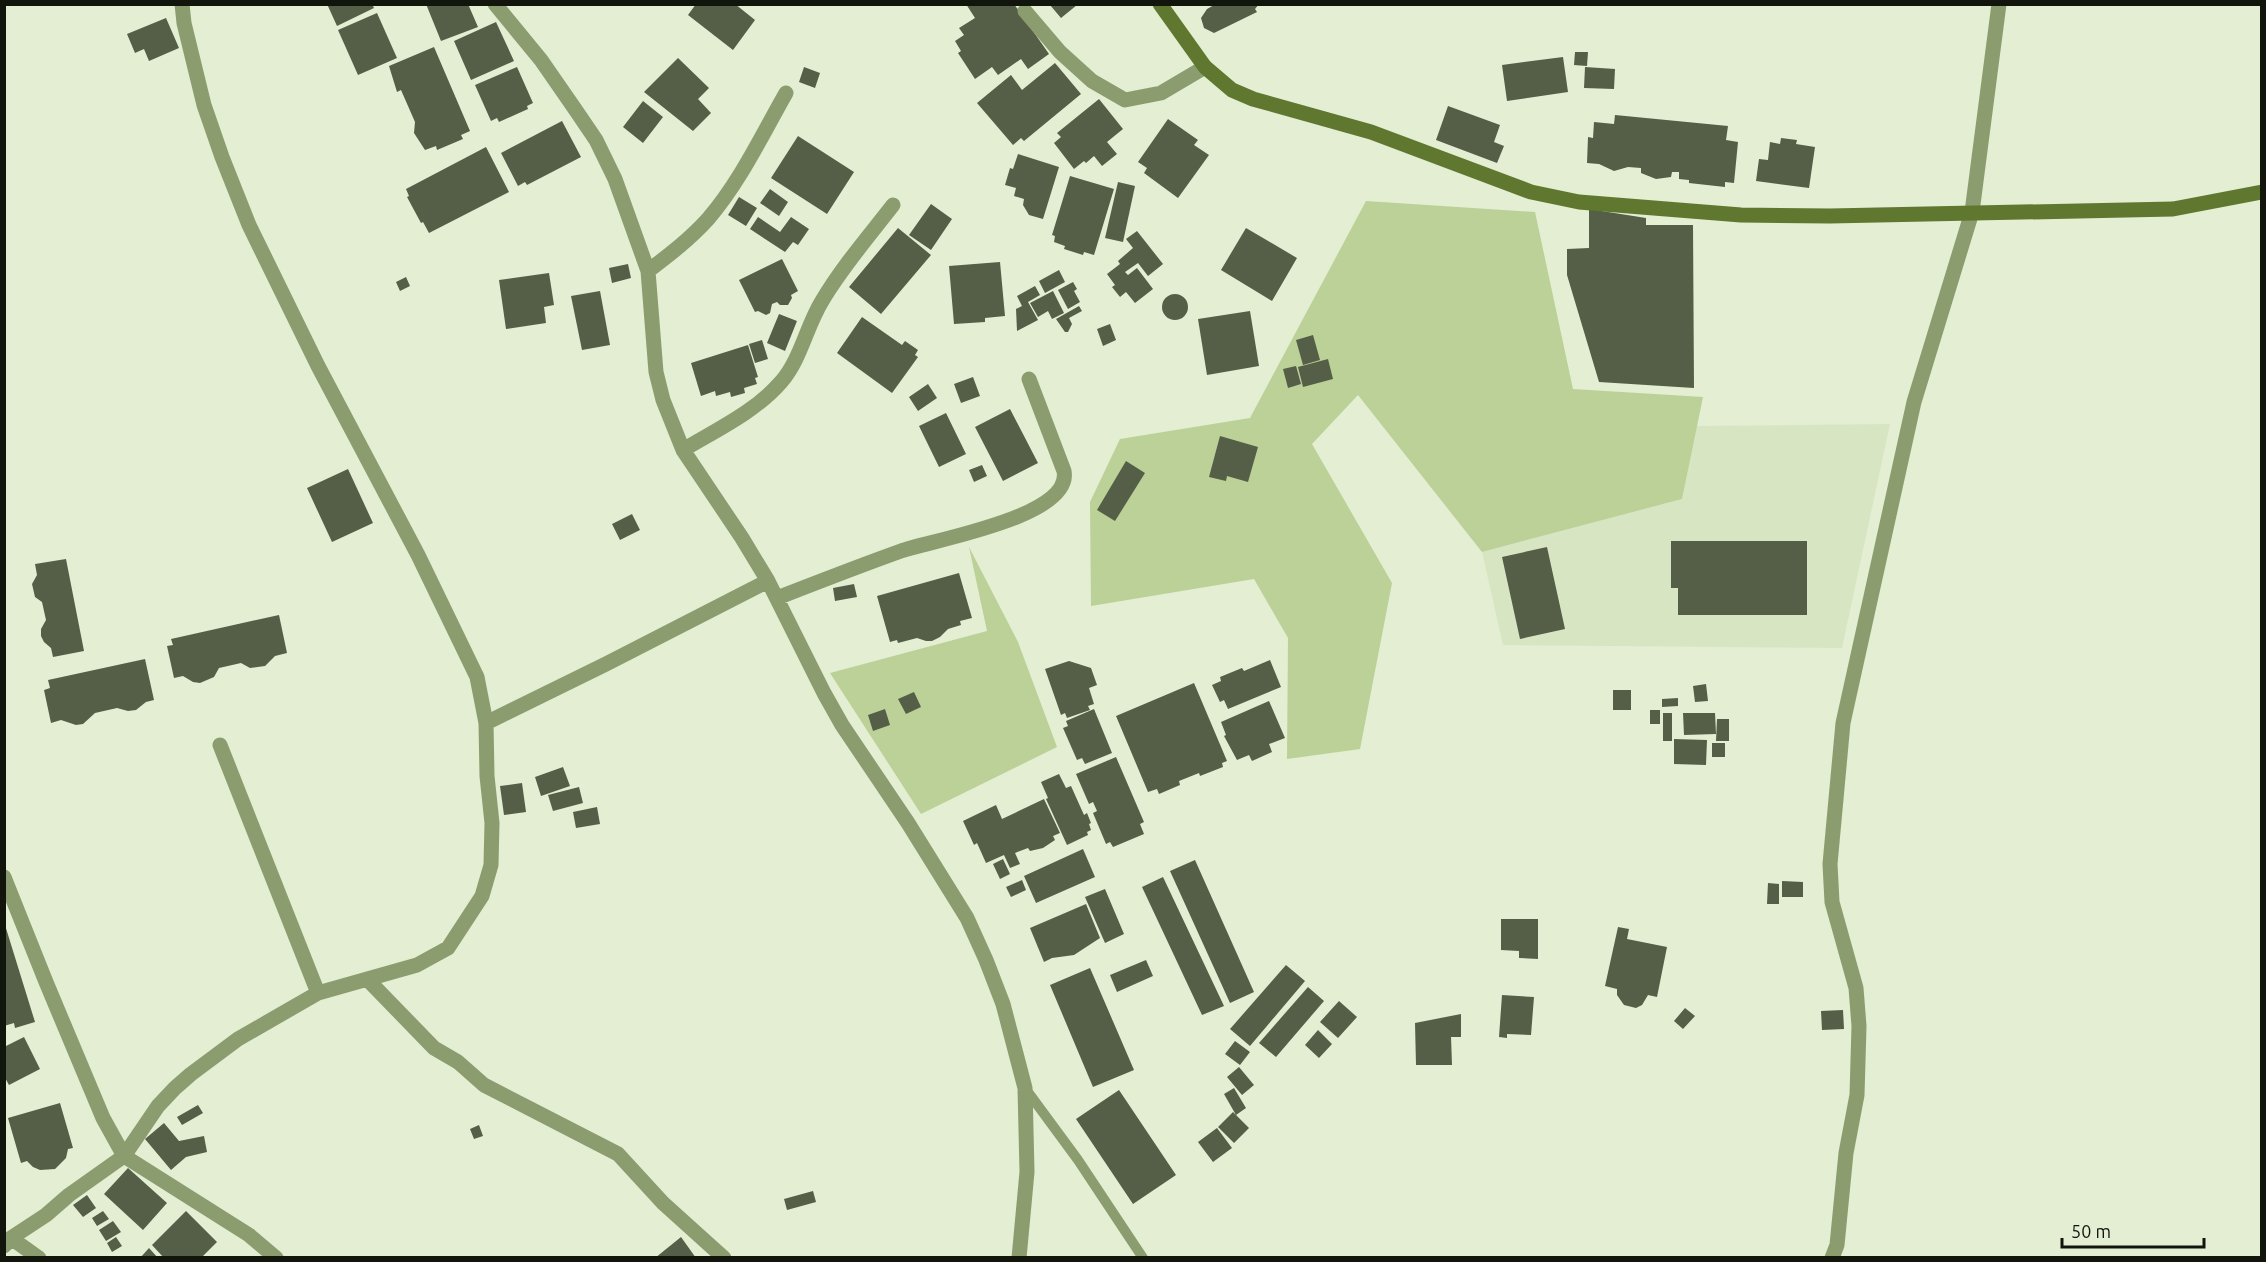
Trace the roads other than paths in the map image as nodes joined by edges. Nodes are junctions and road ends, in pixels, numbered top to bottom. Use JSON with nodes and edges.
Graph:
{"nodes":[{"id":1,"x":182,"y":4,"type":"edge"},
{"id":2,"x":495,"y":4,"type":"edge"},
{"id":3,"x":1160,"y":4,"type":"edge"},
{"id":4,"x":1999,"y":4,"type":"edge"},
{"id":5,"x":1025,"y":11,"type":"dead end"},
{"id":6,"x":1205,"y":68,"type":"junction"},
{"id":7,"x":786,"y":93,"type":"dead end"},
{"id":8,"x":2262,"y":192,"type":"edge"},
{"id":9,"x":893,"y":205,"type":"dead end"},
{"id":10,"x":1971,"y":212,"type":"junction"},
{"id":11,"x":648,"y":271,"type":"junction"},
{"id":12,"x":1029,"y":379,"type":"dead end"},
{"id":13,"x":683,"y":450,"type":"junction"},
{"id":14,"x":768,"y":581,"type":"junction"},
{"id":15,"x":777,"y":597,"type":"junction"},
{"id":16,"x":486,"y":723,"type":"junction"},
{"id":17,"x":220,"y":745,"type":"dead end"},
{"id":18,"x":4,"y":877,"type":"edge"},
{"id":19,"x":367,"y":978,"type":"junction"},
{"id":20,"x":318,"y":993,"type":"junction"},
{"id":21,"x":1025,"y":1088,"type":"junction"},
{"id":22,"x":124,"y":1156,"type":"junction"},
{"id":23,"x":8,"y":1242,"type":"edge"},
{"id":24,"x":39,"y":1257,"type":"edge"},
{"id":25,"x":276,"y":1257,"type":"edge"},
{"id":26,"x":724,"y":1257,"type":"edge"},
{"id":27,"x":1018,"y":1257,"type":"edge"},
{"id":28,"x":1143,"y":1257,"type":"edge"},
{"id":29,"x":1832,"y":1257,"type":"edge"}],
"edges":[{"from":1,"to":16,"type":"street"},
{"from":2,"to":11,"type":"street"},
{"from":3,"to":6,"type":"street"},
{"from":4,"to":10,"type":"street"},
{"from":5,"to":6,"type":"street"},
{"from":6,"to":10,"type":"street"},
{"from":7,"to":11,"type":"street"},
{"from":8,"to":10,"type":"street"},
{"from":9,"to":13,"type":"street"},
{"from":10,"to":29,"type":"street"},
{"from":11,"to":13,"type":"street"},
{"from":12,"to":15,"type":"street"},
{"from":13,"to":14,"type":"street"},
{"from":14,"to":15,"type":"street"},
{"from":14,"to":16,"type":"street"},
{"from":15,"to":21,"type":"street"},
{"from":16,"to":19,"type":"street"},
{"from":17,"to":20,"type":"street"},
{"from":18,"to":22,"type":"street"},
{"from":19,"to":20,"type":"street"},
{"from":19,"to":26,"type":"street"},
{"from":20,"to":22,"type":"street"},
{"from":21,"to":27,"type":"street"},
{"from":21,"to":28,"type":"lane"},
{"from":22,"to":23,"type":"street"},
{"from":22,"to":25,"type":"street"},
{"from":23,"to":24,"type":"street"}]}
